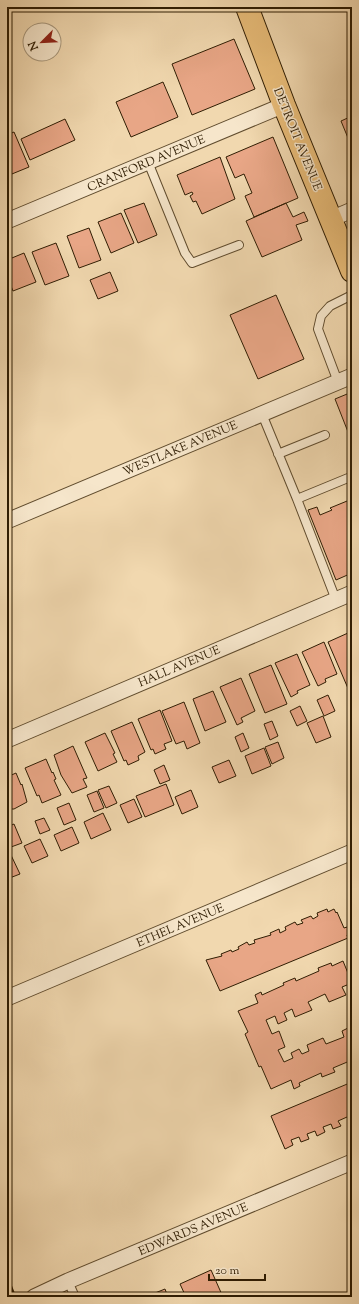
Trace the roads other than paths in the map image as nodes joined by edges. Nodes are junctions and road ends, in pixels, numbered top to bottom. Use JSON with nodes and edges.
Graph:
{"nodes":[{"id":1,"x":247,"y":7,"type":"edge"},
{"id":2,"x":284,"y":105,"type":"junction"},
{"id":3,"x":148,"y":162,"type":"junction"},
{"id":4,"x":352,"y":210,"type":"edge"},
{"id":5,"x":331,"y":219,"type":"junction"},
{"id":6,"x":7,"y":221,"type":"edge"},
{"id":7,"x":240,"y":245,"type":"dead end"},
{"id":8,"x":352,"y":271,"type":"edge"},
{"id":9,"x":352,"y":295,"type":"edge"},
{"id":10,"x":345,"y":379,"type":"edge"},
{"id":11,"x":262,"y":414,"type":"junction"},
{"id":12,"x":325,"y":435,"type":"dead end"},
{"id":13,"x":278,"y":454,"type":"junction"},
{"id":14,"x":348,"y":478,"type":"dead end"},
{"id":15,"x":297,"y":499,"type":"junction"},
{"id":16,"x":7,"y":521,"type":"edge"},
{"id":17,"x":352,"y":593,"type":"edge"},
{"id":18,"x":336,"y":600,"type":"junction"},
{"id":19,"x":7,"y":740,"type":"edge"},
{"id":20,"x":352,"y":852,"type":"edge"},
{"id":21,"x":7,"y":998,"type":"edge"},
{"id":22,"x":352,"y":1162,"type":"edge"},
{"id":23,"x":68,"y":1281,"type":"junction"},
{"id":24,"x":34,"y":1297,"type":"edge"},
{"id":25,"x":75,"y":1297,"type":"edge"}],
"edges":[{"from":1,"to":2,"type":"main road","name":"DETROIT AVENUE"},
{"from":2,"to":3,"type":"street","name":"CRANFORD AVENUE"},
{"from":2,"to":5,"type":"main road","name":"DETROIT AVENUE"},
{"from":3,"to":6,"type":"street","name":"CRANFORD AVENUE"},
{"from":3,"to":7,"type":"lane"},
{"from":4,"to":5,"type":"street"},
{"from":5,"to":8,"type":"main road","name":"DETROIT AVENUE"},
{"from":9,"to":10,"type":"lane"},
{"from":10,"to":11,"type":"street","name":"WESTLAKE AVENUE"},
{"from":11,"to":13,"type":"lane"},
{"from":11,"to":16,"type":"street","name":"WESTLAKE AVENUE"},
{"from":12,"to":13,"type":"lane"},
{"from":13,"to":15,"type":"lane"},
{"from":14,"to":15,"type":"lane"},
{"from":15,"to":18,"type":"lane"},
{"from":17,"to":18,"type":"street","name":"HALL AVENUE"},
{"from":18,"to":19,"type":"street","name":"HALL AVENUE"},
{"from":20,"to":21,"type":"street","name":"ETHEL AVENUE"},
{"from":22,"to":23,"type":"street","name":"EDWARDS AVENUE"},
{"from":23,"to":24,"type":"street","name":"EDWARDS AVENUE"},
{"from":23,"to":25,"type":"lane"}]}
